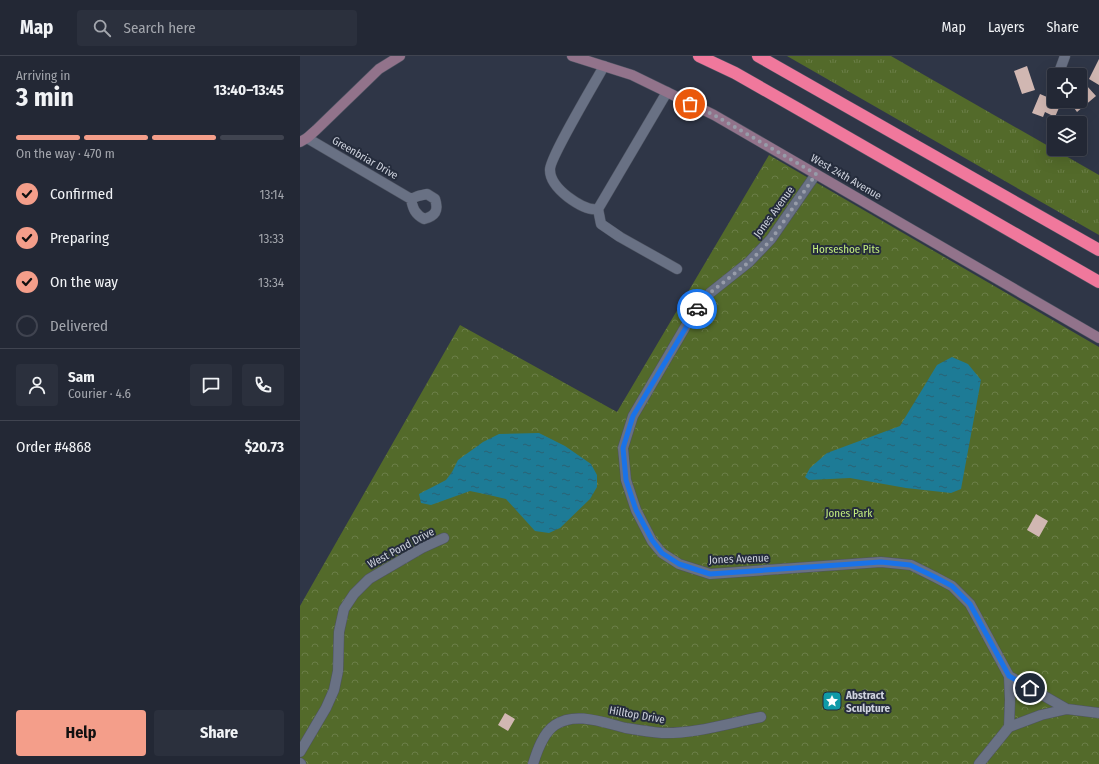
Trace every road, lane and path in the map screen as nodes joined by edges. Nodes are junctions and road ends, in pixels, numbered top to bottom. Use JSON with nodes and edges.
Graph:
{"nodes":[{"id":1,"x":400,"y":56,"type":"edge"},
{"id":2,"x":572,"y":56,"type":"edge"},
{"id":3,"x":699,"y":56,"type":"edge"},
{"id":4,"x":758,"y":56,"type":"edge"},
{"id":5,"x":1065,"y":56,"type":"edge"},
{"id":6,"x":604,"y":66,"type":"junction"},
{"id":7,"x":1061,"y":68,"type":"edge"},
{"id":8,"x":667,"y":92,"type":"junction"},
{"id":9,"x":303,"y":140,"type":"edge"},
{"id":10,"x":816,"y":174,"type":"junction"},
{"id":11,"x":411,"y":199,"type":"dead end"},
{"id":12,"x":598,"y":210,"type":"junction"},
{"id":13,"x":1099,"y":250,"type":"edge"},
{"id":14,"x":677,"y":269,"type":"dead end"},
{"id":15,"x":1099,"y":282,"type":"edge"},
{"id":16,"x":1099,"y":338,"type":"edge"},
{"id":17,"x":444,"y":538,"type":"dead end"},
{"id":18,"x":1009,"y":676,"type":"junction"},
{"id":19,"x":1068,"y":709,"type":"junction"},
{"id":20,"x":1099,"y":713,"type":"edge"},
{"id":21,"x":761,"y":717,"type":"dead end"},
{"id":22,"x":1009,"y":727,"type":"junction"},
{"id":23,"x":300,"y":752,"type":"edge"},
{"id":24,"x":533,"y":764,"type":"edge"},
{"id":25,"x":979,"y":764,"type":"edge"}],
"edges":[{"from":1,"to":9,"type":"street"},
{"from":2,"to":6,"type":"street","name":"West 24th Avenue"},
{"from":3,"to":15,"type":"highway"},
{"from":4,"to":13,"type":"highway"},
{"from":5,"to":7,"type":"street"},
{"from":6,"to":8,"type":"street","name":"West 24th Avenue"},
{"from":6,"to":12,"type":"street"},
{"from":8,"to":10,"type":"street","name":"West 24th Avenue"},
{"from":8,"to":12,"type":"street"},
{"from":9,"to":11,"type":"street","name":"Greenbriar Drive"},
{"from":10,"to":16,"type":"street","name":"West 24th Avenue"},
{"from":10,"to":18,"type":"street","name":"Jones Avenue"},
{"from":12,"to":14,"type":"street"},
{"from":17,"to":23,"type":"street","name":"West Pond Drive"},
{"from":18,"to":19,"type":"street"},
{"from":18,"to":22,"type":"street"},
{"from":19,"to":20,"type":"street"},
{"from":19,"to":22,"type":"street"},
{"from":21,"to":24,"type":"street","name":"Hilltop Drive"},
{"from":22,"to":25,"type":"street"}]}
